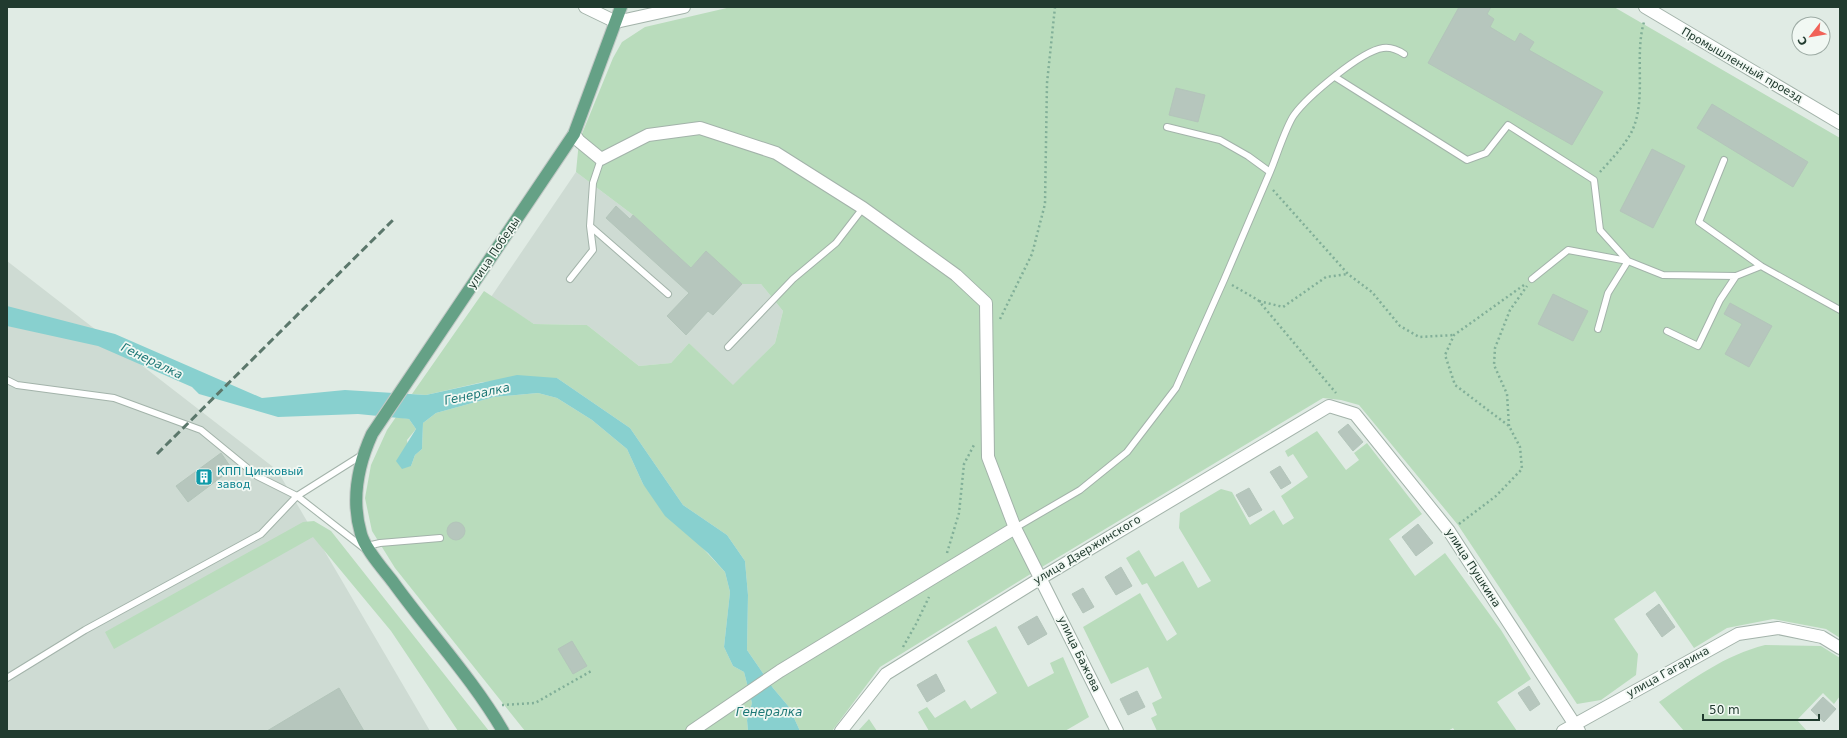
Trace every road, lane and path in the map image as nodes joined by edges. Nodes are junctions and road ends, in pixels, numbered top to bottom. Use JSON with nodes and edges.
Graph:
{"nodes":[{"id":1,"x":585,"y":7,"type":"edge"},
{"id":2,"x":621,"y":7,"type":"edge"},
{"id":3,"x":684,"y":7,"type":"edge"},
{"id":4,"x":1647,"y":8,"type":"edge"},
{"id":5,"x":616,"y":22,"type":"junction"},
{"id":6,"x":1404,"y":54,"type":"dead end"},
{"id":7,"x":1335,"y":77,"type":"junction"},
{"id":8,"x":1840,"y":123,"type":"edge"},
{"id":9,"x":1167,"y":127,"type":"dead end"},
{"id":10,"x":574,"y":134,"type":"junction"},
{"id":11,"x":601,"y":159,"type":"junction"},
{"id":12,"x":1724,"y":160,"type":"dead end"},
{"id":13,"x":1270,"y":172,"type":"junction"},
{"id":14,"x":1594,"y":180,"type":"junction"},
{"id":15,"x":1266,"y":182,"type":"junction"},
{"id":16,"x":863,"y":208,"type":"junction"},
{"id":17,"x":590,"y":226,"type":"junction"},
{"id":18,"x":1628,"y":261,"type":"junction"},
{"id":19,"x":1761,"y":266,"type":"junction"},
{"id":20,"x":1348,"y":274,"type":"junction"},
{"id":21,"x":1736,"y":276,"type":"junction"},
{"id":22,"x":570,"y":279,"type":"dead end"},
{"id":23,"x":1224,"y":280,"type":"junction"},
{"id":24,"x":1532,"y":280,"type":"junction"},
{"id":25,"x":668,"y":294,"type":"dead end"},
{"id":26,"x":1258,"y":300,"type":"junction"},
{"id":27,"x":1840,"y":310,"type":"edge"},
{"id":28,"x":1598,"y":329,"type":"dead end"},
{"id":29,"x":1667,"y":331,"type":"dead end"},
{"id":30,"x":1454,"y":335,"type":"junction"},
{"id":31,"x":728,"y":347,"type":"dead end"},
{"id":32,"x":7,"y":380,"type":"edge"},
{"id":33,"x":1355,"y":414,"type":"junction"},
{"id":34,"x":1509,"y":426,"type":"junction"},
{"id":35,"x":362,"y":455,"type":"junction"},
{"id":36,"x":297,"y":496,"type":"junction"},
{"id":37,"x":1015,"y":528,"type":"junction"},
{"id":38,"x":1449,"y":531,"type":"junction"},
{"id":39,"x":440,"y":538,"type":"dead end"},
{"id":40,"x":371,"y":551,"type":"junction"},
{"id":41,"x":1041,"y":578,"type":"junction"},
{"id":42,"x":1840,"y":648,"type":"edge"},
{"id":43,"x":593,"y":670,"type":"dead end"},
{"id":44,"x":7,"y":678,"type":"edge"},
{"id":45,"x":488,"y":706,"type":"junction"},
{"id":46,"x":1577,"y":728,"type":"edge"},
{"id":47,"x":503,"y":731,"type":"edge"},
{"id":48,"x":692,"y":731,"type":"edge"},
{"id":49,"x":841,"y":731,"type":"edge"},
{"id":50,"x":1117,"y":731,"type":"edge"},
{"id":51,"x":1563,"y":731,"type":"edge"}],
"edges":[{"from":1,"to":5,"type":"street"},
{"from":2,"to":5,"type":"main road","name":"улица Победы"},
{"from":3,"to":5,"type":"street"},
{"from":4,"to":8,"type":"street","name":"Промышленный проезд"},
{"from":4,"to":14,"type":"path"},
{"from":5,"to":10,"type":"main road","name":"улица Победы"},
{"from":6,"to":7,"type":"lane"},
{"from":7,"to":13,"type":"lane"},
{"from":7,"to":14,"type":"lane"},
{"from":9,"to":13,"type":"lane"},
{"from":10,"to":11,"type":"street"},
{"from":10,"to":35,"type":"main road","name":"улица Победы"},
{"from":11,"to":16,"type":"street","name":"улица Бажова"},
{"from":11,"to":17,"type":"lane"},
{"from":12,"to":19,"type":"lane"},
{"from":13,"to":15,"type":"lane"},
{"from":14,"to":18,"type":"lane"},
{"from":15,"to":20,"type":"path"},
{"from":15,"to":23,"type":"lane"},
{"from":16,"to":31,"type":"lane"},
{"from":16,"to":37,"type":"street","name":"улица Бажова"},
{"from":17,"to":22,"type":"lane"},
{"from":17,"to":25,"type":"lane"},
{"from":18,"to":21,"type":"lane"},
{"from":18,"to":24,"type":"lane"},
{"from":18,"to":28,"type":"lane"},
{"from":19,"to":21,"type":"lane"},
{"from":19,"to":27,"type":"lane"},
{"from":20,"to":26,"type":"path"},
{"from":20,"to":30,"type":"path"},
{"from":21,"to":29,"type":"lane"},
{"from":23,"to":26,"type":"path"},
{"from":23,"to":37,"type":"lane"},
{"from":24,"to":30,"type":"path"},
{"from":24,"to":34,"type":"path"},
{"from":26,"to":33,"type":"path"},
{"from":30,"to":34,"type":"path"},
{"from":32,"to":36,"type":"lane"},
{"from":33,"to":38,"type":"street","name":"улица Пушкина"},
{"from":33,"to":41,"type":"street","name":"улица Дзержинского"},
{"from":34,"to":38,"type":"path"},
{"from":35,"to":36,"type":"lane"},
{"from":35,"to":40,"type":"main road","name":"улица Победы"},
{"from":36,"to":40,"type":"lane"},
{"from":36,"to":44,"type":"lane"},
{"from":37,"to":41,"type":"street","name":"улица Бажова"},
{"from":37,"to":48,"type":"street"},
{"from":38,"to":46,"type":"street","name":"улица Пушкина"},
{"from":39,"to":40,"type":"lane"},
{"from":40,"to":45,"type":"main road","name":"улица Победы"},
{"from":41,"to":49,"type":"street","name":"улица Дзержинского"},
{"from":41,"to":50,"type":"street","name":"улица Бажова"},
{"from":42,"to":46,"type":"street","name":"улица Гагарина"},
{"from":43,"to":45,"type":"path"},
{"from":45,"to":47,"type":"main road","name":"улица Победы"},
{"from":46,"to":51,"type":"street","name":"улица Гагарина"}]}
